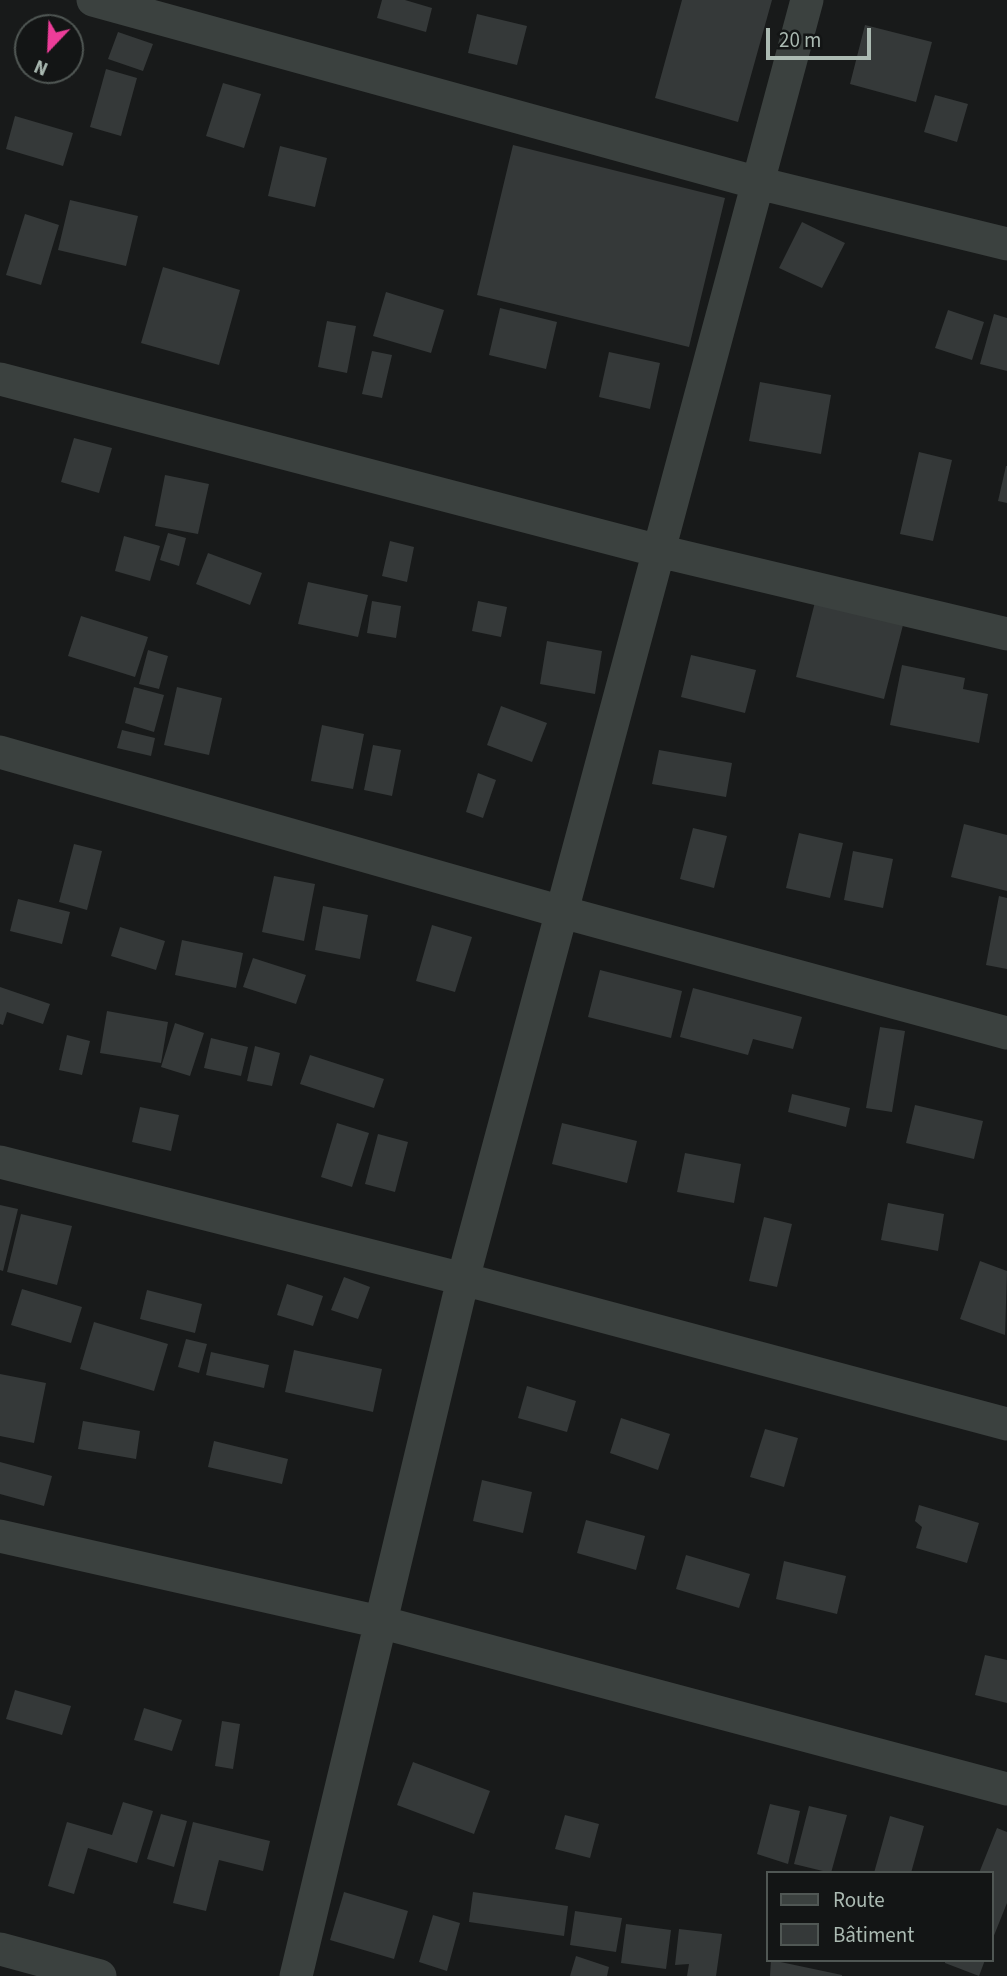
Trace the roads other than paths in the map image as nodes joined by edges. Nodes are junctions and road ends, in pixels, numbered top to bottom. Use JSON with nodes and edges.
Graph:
{"nodes":[{"id":1,"x":93,"y":0,"type":"edge"},
{"id":2,"x":807,"y":0,"type":"edge"},
{"id":3,"x":758,"y":183,"type":"junction"},
{"id":4,"x":1007,"y":244,"type":"edge"},
{"id":5,"x":0,"y":379,"type":"edge"},
{"id":6,"x":659,"y":551,"type":"junction"},
{"id":7,"x":1007,"y":634,"type":"edge"},
{"id":8,"x":0,"y":752,"type":"edge"},
{"id":9,"x":562,"y":912,"type":"junction"},
{"id":10,"x":1007,"y":1032,"type":"edge"},
{"id":11,"x":0,"y":1162,"type":"edge"},
{"id":12,"x":463,"y":1279,"type":"junction"},
{"id":13,"x":1007,"y":1424,"type":"edge"},
{"id":14,"x":0,"y":1536,"type":"edge"},
{"id":15,"x":380,"y":1622,"type":"junction"},
{"id":16,"x":1007,"y":1789,"type":"edge"},
{"id":17,"x":0,"y":1948,"type":"edge"},
{"id":18,"x":100,"y":1976,"type":"edge"},
{"id":19,"x":296,"y":1976,"type":"edge"}],
"edges":[{"from":1,"to":3,"type":"street"},
{"from":2,"to":3,"type":"street"},
{"from":3,"to":4,"type":"street"},
{"from":3,"to":6,"type":"street"},
{"from":5,"to":6,"type":"street"},
{"from":6,"to":7,"type":"street"},
{"from":6,"to":9,"type":"street"},
{"from":8,"to":9,"type":"street"},
{"from":9,"to":10,"type":"street"},
{"from":9,"to":12,"type":"street"},
{"from":11,"to":12,"type":"street"},
{"from":12,"to":13,"type":"street"},
{"from":12,"to":15,"type":"street"},
{"from":14,"to":15,"type":"street"},
{"from":15,"to":16,"type":"street"},
{"from":15,"to":19,"type":"street"},
{"from":17,"to":18,"type":"street"}]}
